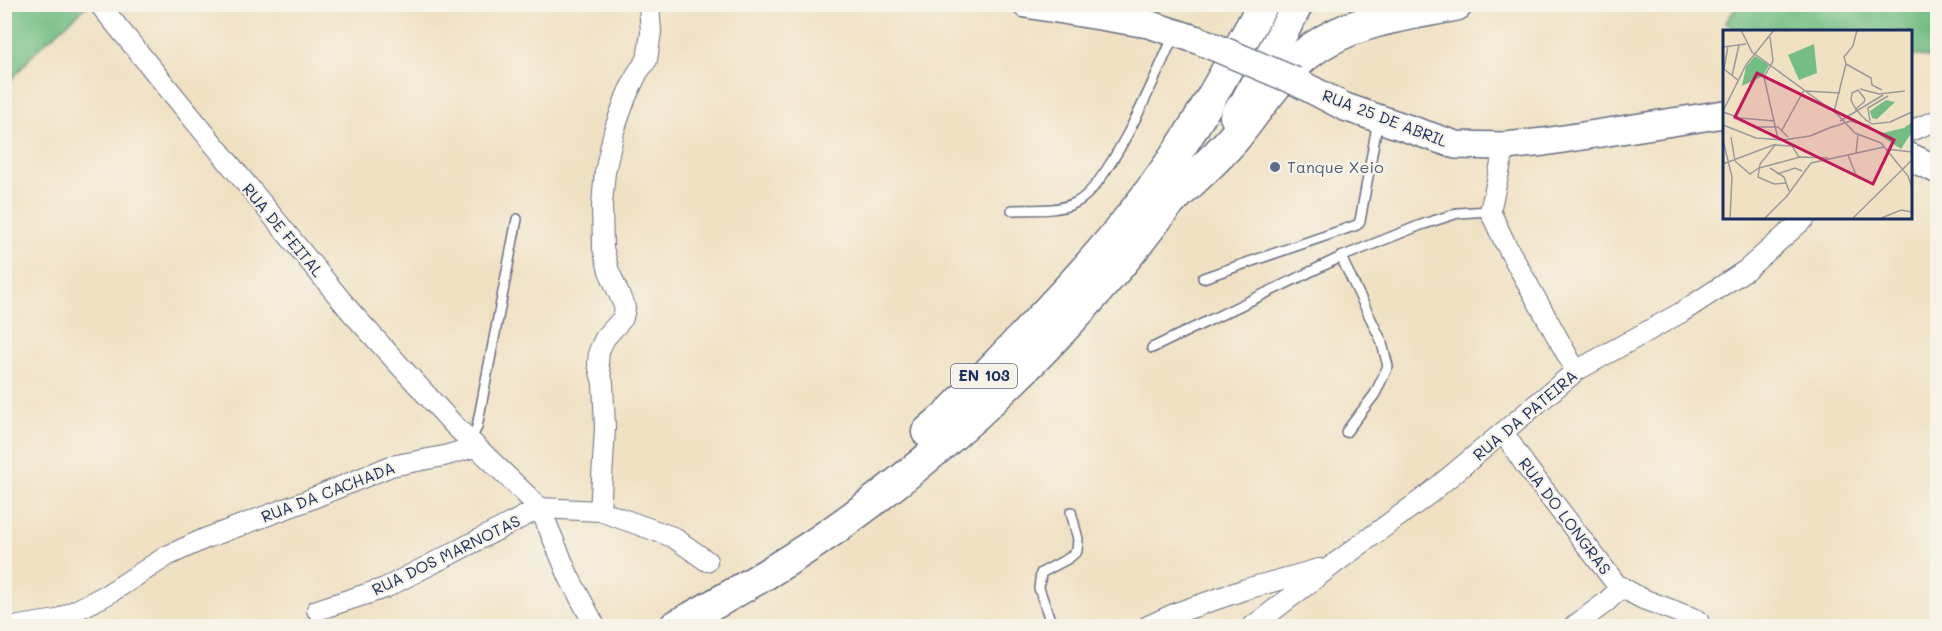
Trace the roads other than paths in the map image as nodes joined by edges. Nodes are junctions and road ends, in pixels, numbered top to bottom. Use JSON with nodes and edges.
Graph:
{"nodes":[{"id":1,"x":99,"y":4,"type":"edge"},
{"id":2,"x":649,"y":4,"type":"edge"},
{"id":3,"x":1026,"y":4,"type":"edge"},
{"id":4,"x":1263,"y":4,"type":"edge"},
{"id":5,"x":1298,"y":4,"type":"edge"},
{"id":6,"x":1456,"y":4,"type":"edge"},
{"id":7,"x":1097,"y":11,"type":"edge"},
{"id":8,"x":1187,"y":36,"type":"junction"},
{"id":9,"x":1723,"y":114,"type":"edge"},
{"id":10,"x":1379,"y":118,"type":"junction"},
{"id":11,"x":1938,"y":120,"type":"edge"},
{"id":12,"x":1912,"y":131,"type":"edge"},
{"id":13,"x":1505,"y":146,"type":"junction"},
{"id":14,"x":1912,"y":158,"type":"edge"},
{"id":15,"x":1938,"y":170,"type":"edge"},
{"id":16,"x":1171,"y":200,"type":"junction"},
{"id":17,"x":1012,"y":210,"type":"dead end"},
{"id":18,"x":1490,"y":211,"type":"junction"},
{"id":19,"x":517,"y":219,"type":"dead end"},
{"id":20,"x":1804,"y":219,"type":"edge"},
{"id":21,"x":1341,"y":258,"type":"junction"},
{"id":22,"x":1203,"y":278,"type":"dead end"},
{"id":23,"x":1152,"y":348,"type":"dead end"},
{"id":24,"x":1576,"y":371,"type":"junction"},
{"id":25,"x":1346,"y":432,"type":"dead end"},
{"id":26,"x":1504,"y":433,"type":"junction"},
{"id":27,"x":472,"y":444,"type":"junction"},
{"id":28,"x":540,"y":508,"type":"junction"},
{"id":29,"x":600,"y":511,"type":"junction"},
{"id":30,"x":1071,"y":512,"type":"dead end"},
{"id":31,"x":707,"y":561,"type":"dead end"},
{"id":32,"x":1334,"y":564,"type":"junction"},
{"id":33,"x":1622,"y":588,"type":"junction"},
{"id":34,"x":317,"y":610,"type":"dead end"},
{"id":35,"x":1698,"y":620,"type":"dead end"},
{"id":36,"x":19,"y":627,"type":"edge"},
{"id":37,"x":595,"y":627,"type":"edge"},
{"id":38,"x":654,"y":627,"type":"edge"},
{"id":39,"x":675,"y":627,"type":"edge"},
{"id":40,"x":1052,"y":627,"type":"edge"},
{"id":41,"x":1148,"y":627,"type":"edge"},
{"id":42,"x":1253,"y":627,"type":"edge"},
{"id":43,"x":1574,"y":627,"type":"edge"}],
"edges":[{"from":1,"to":27,"type":"street","name":"RUA DE FEITAL"},
{"from":2,"to":29,"type":"street"},
{"from":3,"to":7,"type":"main road","name":"RUA 25 DE ABRIL"},
{"from":4,"to":38,"type":"main road","number":"EN 103"},
{"from":5,"to":16,"type":"main road","number":"EN 103"},
{"from":6,"to":16,"type":"highway"},
{"from":7,"to":8,"type":"main road","name":"RUA 25 DE ABRIL"},
{"from":8,"to":10,"type":"main road","name":"RUA 25 DE ABRIL","bridge":true},
{"from":8,"to":17,"type":"lane"},
{"from":9,"to":13,"type":"main road","name":"RUA 25 DE ABRIL"},
{"from":10,"to":13,"type":"main road","name":"RUA 25 DE ABRIL"},
{"from":10,"to":22,"type":"lane"},
{"from":11,"to":12,"type":"street"},
{"from":13,"to":18,"type":"street"},
{"from":14,"to":15,"type":"main road"},
{"from":16,"to":39,"type":"main road","number":"EN 103"},
{"from":18,"to":21,"type":"lane"},
{"from":18,"to":24,"type":"street"},
{"from":19,"to":27,"type":"lane"},
{"from":20,"to":24,"type":"street","name":"RUA DA PATEIRA"},
{"from":21,"to":23,"type":"lane"},
{"from":21,"to":25,"type":"lane"},
{"from":24,"to":26,"type":"street","name":"RUA DA PATEIRA"},
{"from":26,"to":32,"type":"street","name":"RUA DA PATEIRA"},
{"from":26,"to":33,"type":"street","name":"RUA DO LONGRAS"},
{"from":27,"to":28,"type":"street"},
{"from":27,"to":36,"type":"street","name":"RUA DA CACHADA"},
{"from":28,"to":29,"type":"street"},
{"from":28,"to":34,"type":"street","name":"RUA DOS MARNOTAS"},
{"from":28,"to":37,"type":"street"},
{"from":29,"to":31,"type":"street"},
{"from":30,"to":40,"type":"lane"},
{"from":32,"to":41,"type":"street"},
{"from":32,"to":42,"type":"street","name":"RUA DA PATEIRA"},
{"from":33,"to":35,"type":"street","name":"RUA DO LONGRAS"},
{"from":33,"to":43,"type":"street"}]}
